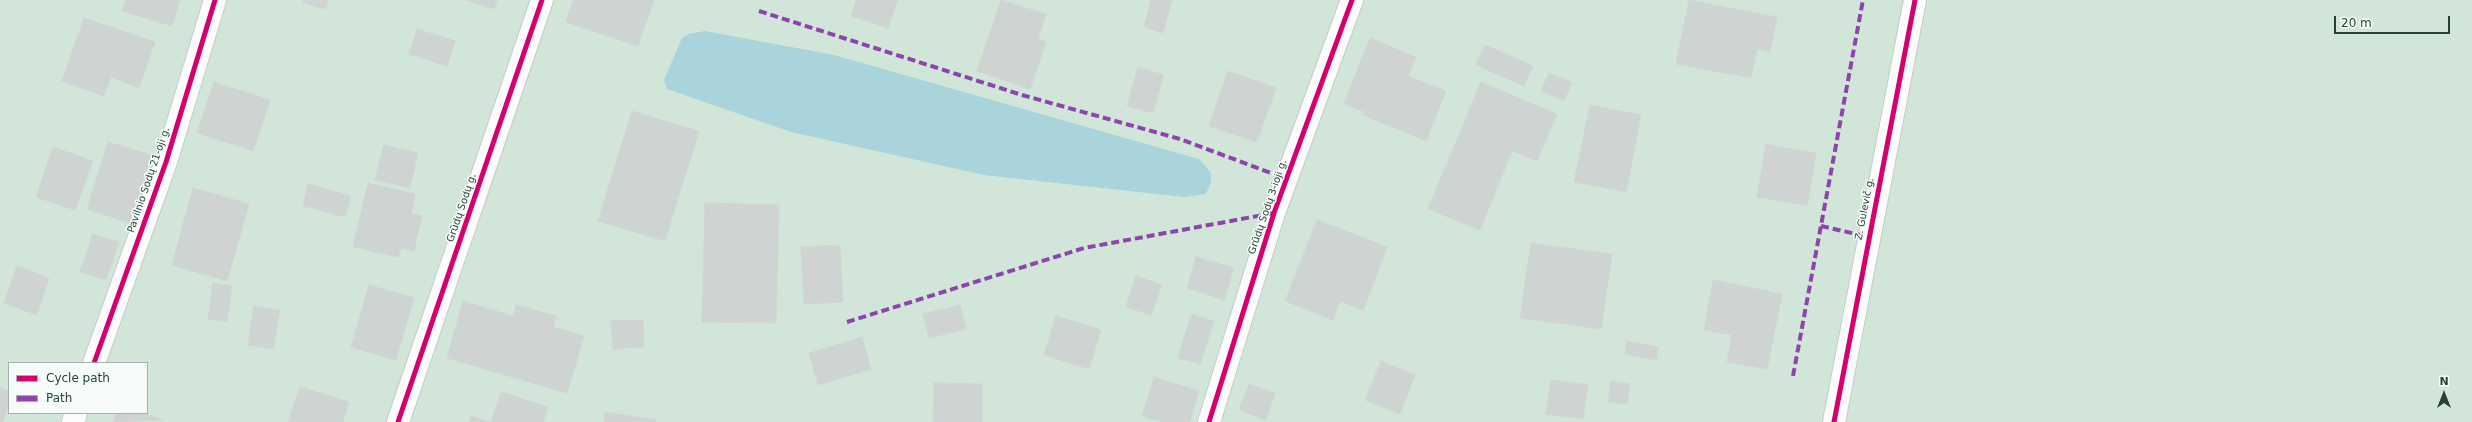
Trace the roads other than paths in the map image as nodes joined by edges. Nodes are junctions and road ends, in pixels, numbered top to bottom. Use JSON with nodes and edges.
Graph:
{"nodes":[{"id":1,"x":215,"y":0,"type":"edge"},
{"id":2,"x":542,"y":0,"type":"edge"},
{"id":3,"x":1352,"y":0,"type":"edge"},
{"id":4,"x":1915,"y":0,"type":"edge"},
{"id":5,"x":94,"y":362,"type":"edge"},
{"id":6,"x":398,"y":422,"type":"edge"},
{"id":7,"x":1208,"y":422,"type":"edge"},
{"id":8,"x":1834,"y":422,"type":"edge"}],
"edges":[{"from":1,"to":5,"type":"street","name":"Pavilnio Sodų 21-oji g."},
{"from":2,"to":6,"type":"street","name":"Grūdų Sodų g."},
{"from":3,"to":7,"type":"street","name":"Grūdų Sodų 3-ioji g."},
{"from":4,"to":8,"type":"street","name":"Z. Gulevič g."}]}
